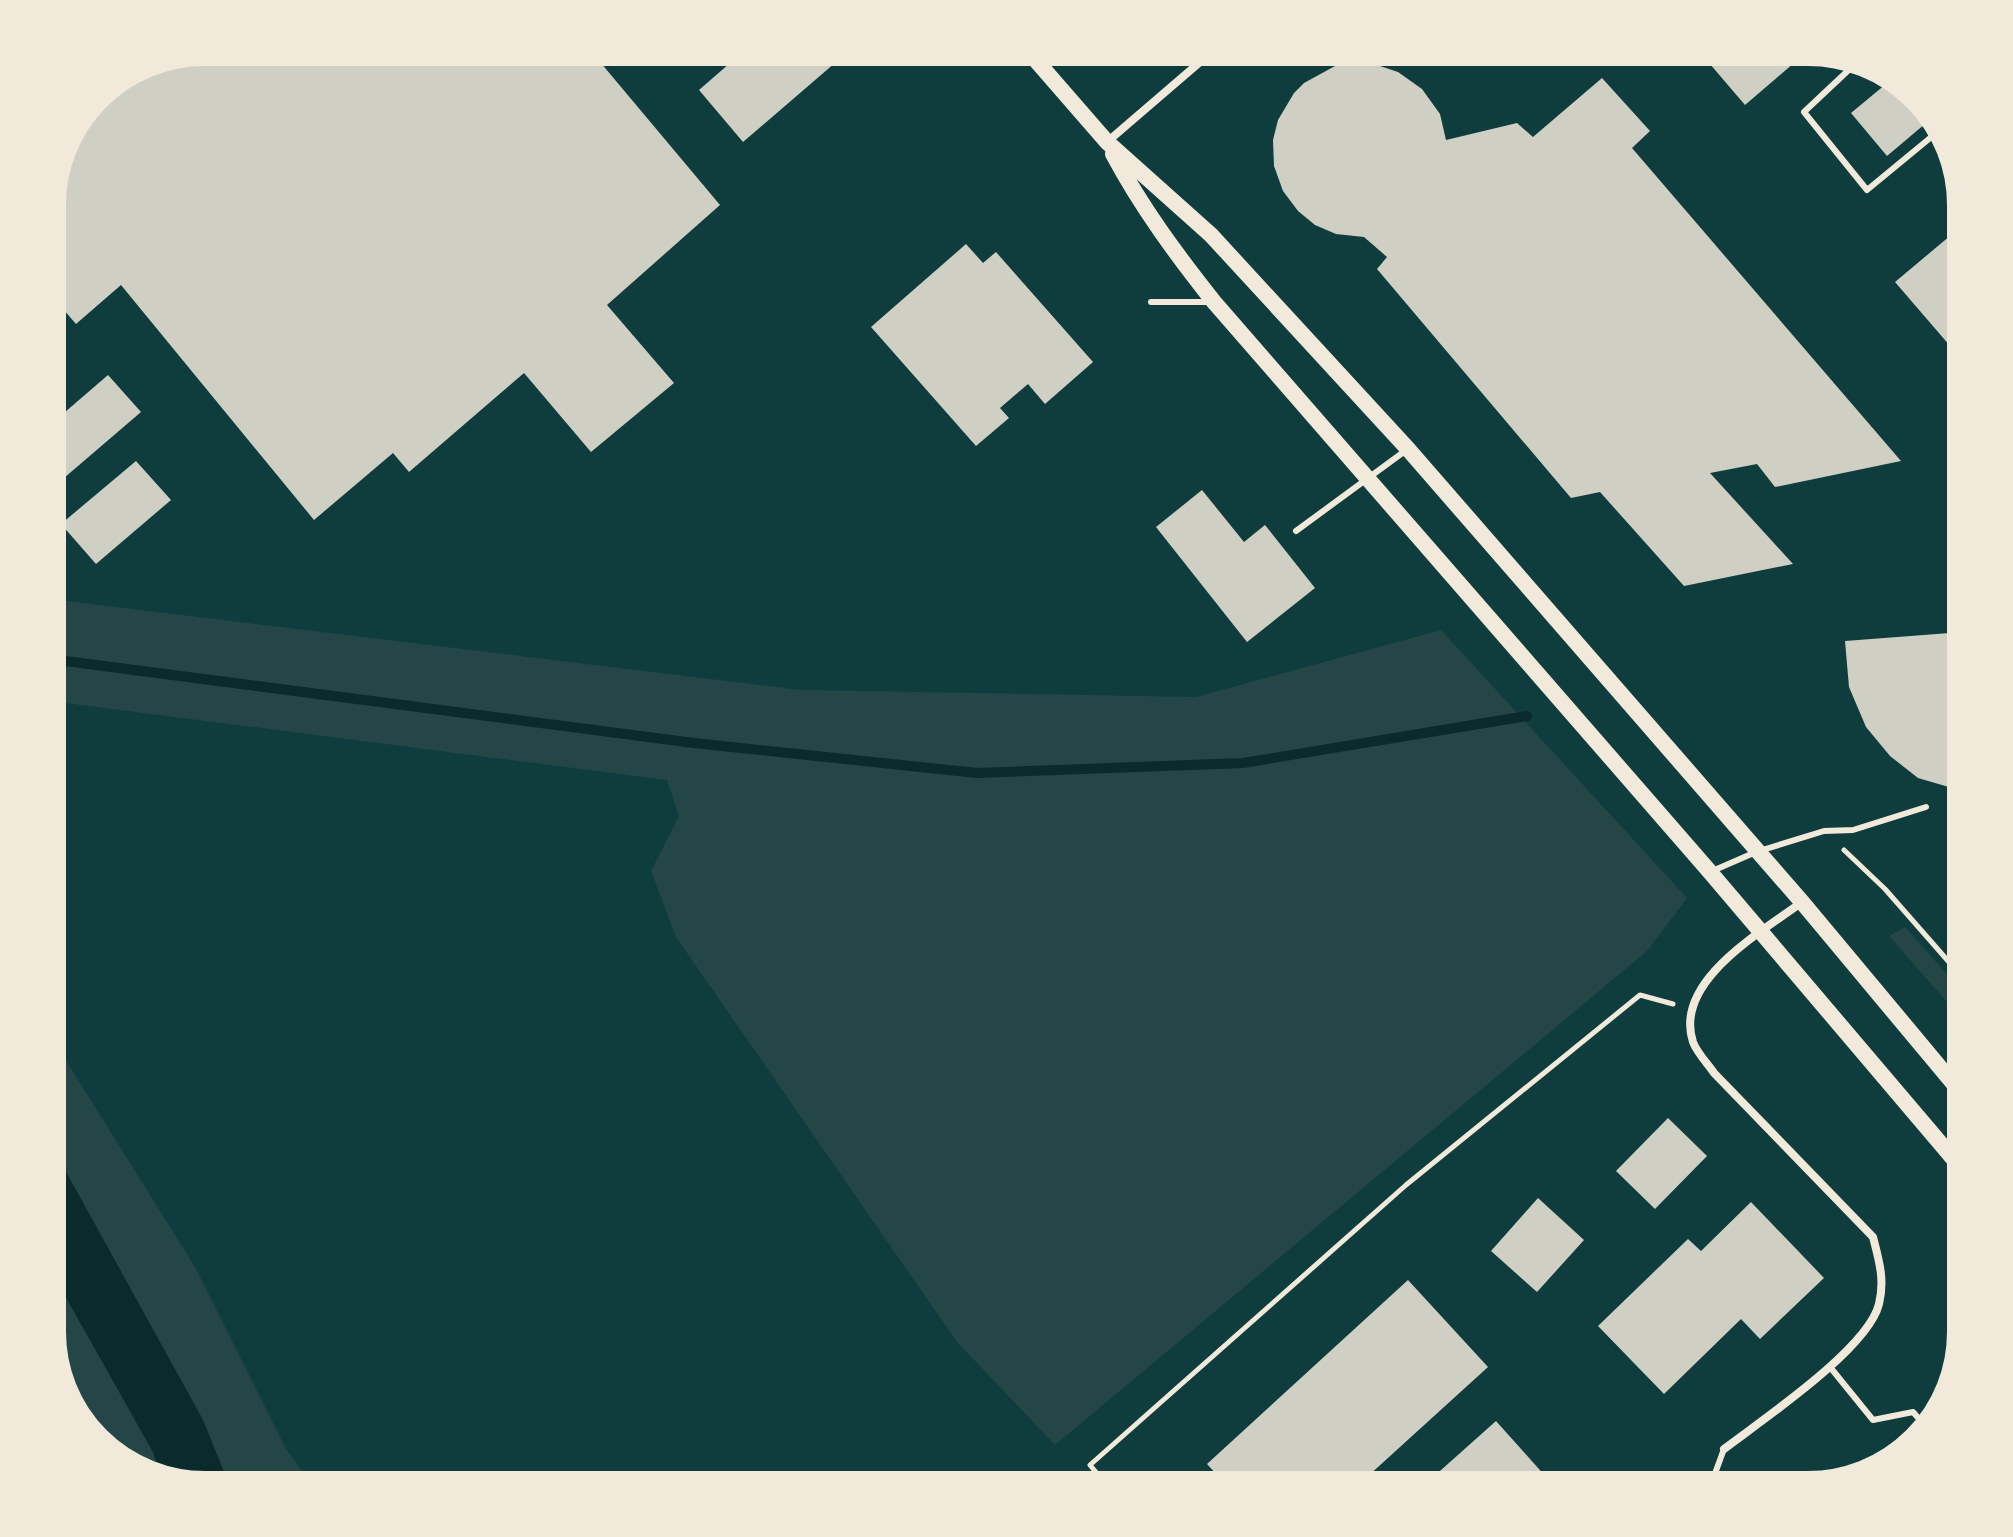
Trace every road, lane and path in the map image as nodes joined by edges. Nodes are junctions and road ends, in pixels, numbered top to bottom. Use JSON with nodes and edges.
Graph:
{"nodes":[{"id":1,"x":1039,"y":64,"type":"edge"},
{"id":2,"x":1198,"y":64,"type":"edge"},
{"id":3,"x":1849,"y":70,"type":"edge"},
{"id":4,"x":1931,"y":137,"type":"edge"},
{"id":5,"x":1107,"y":142,"type":"junction"},
{"id":6,"x":1151,"y":302,"type":"dead end"},
{"id":7,"x":1214,"y":302,"type":"junction"},
{"id":8,"x":1408,"y":449,"type":"junction"},
{"id":9,"x":1368,"y":478,"type":"junction"},
{"id":10,"x":1296,"y":531,"type":"dead end"},
{"id":11,"x":1926,"y":807,"type":"dead end"},
{"id":12,"x":1824,"y":831,"type":"junction"},
{"id":13,"x":1756,"y":852,"type":"junction"},
{"id":14,"x":1710,"y":872,"type":"junction"},
{"id":15,"x":1802,"y":902,"type":"junction"},
{"id":16,"x":1761,"y":933,"type":"junction"},
{"id":17,"x":1949,"y":962,"type":"edge"},
{"id":18,"x":1693,"y":1009,"type":"junction"},
{"id":19,"x":1949,"y":1078,"type":"edge"},
{"id":20,"x":1949,"y":1154,"type":"edge"},
{"id":21,"x":1830,"y":1367,"type":"junction"},
{"id":22,"x":1919,"y":1419,"type":"edge"},
{"id":23,"x":1724,"y":1449,"type":"joint"},
{"id":24,"x":1097,"y":1473,"type":"edge"},
{"id":25,"x":1715,"y":1473,"type":"edge"}],
"edges":[{"from":1,"to":5,"type":"main road"},
{"from":2,"to":5,"type":"street"},
{"from":3,"to":4,"type":"lane"},
{"from":5,"to":7,"type":"main road"},
{"from":5,"to":8,"type":"main road"},
{"from":6,"to":7,"type":"lane"},
{"from":7,"to":9,"type":"main road"},
{"from":8,"to":9,"type":"lane"},
{"from":8,"to":13,"type":"main road"},
{"from":9,"to":10,"type":"lane"},
{"from":9,"to":14,"type":"main road"},
{"from":11,"to":12,"type":"lane"},
{"from":12,"to":13,"type":"lane"},
{"from":12,"to":17,"type":"path"},
{"from":13,"to":14,"type":"lane"},
{"from":13,"to":15,"type":"main road"},
{"from":14,"to":16,"type":"main road"},
{"from":15,"to":16,"type":"street"},
{"from":15,"to":19,"type":"main road"},
{"from":16,"to":18,"type":"street"},
{"from":16,"to":20,"type":"main road"},
{"from":18,"to":21,"type":"street"},
{"from":18,"to":24,"type":"path"},
{"from":21,"to":22,"type":"lane"},
{"from":21,"to":23,"type":"street"},
{"from":23,"to":25,"type":"lane"}]}
